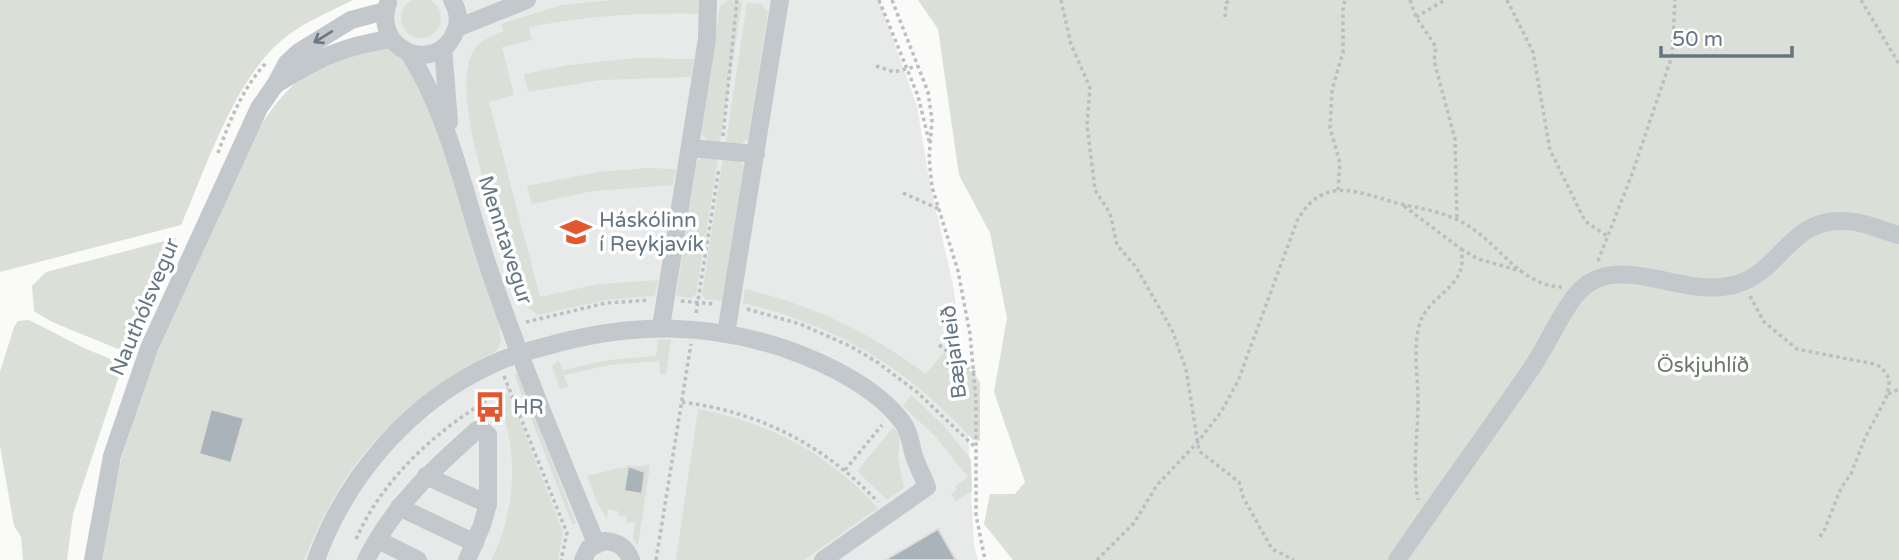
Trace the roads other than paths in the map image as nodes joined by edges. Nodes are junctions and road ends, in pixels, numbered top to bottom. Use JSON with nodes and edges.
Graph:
{"nodes":[{"id":1,"x":452,"y":0,"type":"edge"},
{"id":2,"x":527,"y":0,"type":"edge"},
{"id":3,"x":708,"y":0,"type":"edge"},
{"id":4,"x":780,"y":0,"type":"edge"},
{"id":5,"x":388,"y":6,"type":"edge"},
{"id":6,"x":457,"y":28,"type":"junction"},
{"id":7,"x":391,"y":39,"type":"junction"},
{"id":8,"x":443,"y":48,"type":"junction"},
{"id":9,"x":409,"y":53,"type":"junction"},
{"id":10,"x":275,"y":85,"type":"junction"},
{"id":11,"x":450,"y":138,"type":"junction"},
{"id":12,"x":690,"y":148,"type":"junction"},
{"id":13,"x":756,"y":154,"type":"junction"},
{"id":14,"x":1899,"y":235,"type":"edge"},
{"id":15,"x":661,"y":327,"type":"junction"},
{"id":16,"x":726,"y":334,"type":"junction"},
{"id":17,"x":519,"y":355,"type":"junction"},
{"id":18,"x":426,"y":476,"type":"junction"},
{"id":19,"x":488,"y":504,"type":"junction"},
{"id":20,"x":399,"y":507,"type":"junction"},
{"id":21,"x":379,"y":540,"type":"junction"},
{"id":22,"x":475,"y":543,"type":"junction"},
{"id":23,"x":596,"y":543,"type":"junction"},
{"id":24,"x":321,"y":558,"type":"edge"},
{"id":25,"x":93,"y":560,"type":"edge"},
{"id":26,"x":366,"y":560,"type":"edge"},
{"id":27,"x":418,"y":560,"type":"edge"},
{"id":28,"x":467,"y":560,"type":"edge"},
{"id":29,"x":583,"y":560,"type":"edge"},
{"id":30,"x":631,"y":560,"type":"edge"},
{"id":31,"x":824,"y":560,"type":"edge"},
{"id":32,"x":1396,"y":560,"type":"edge"}],
"edges":[{"from":1,"to":6,"type":"street"},
{"from":2,"to":6,"type":"street"},
{"from":3,"to":12,"type":"street"},
{"from":4,"to":13,"type":"street"},
{"from":5,"to":7,"type":"street"},
{"from":5,"to":10,"type":"street","name":"Nauthólsvegur","one_way":true},
{"from":6,"to":8,"type":"street"},
{"from":7,"to":9,"type":"street"},
{"from":7,"to":10,"type":"street","name":"Nauthólsvegur"},
{"from":8,"to":9,"type":"street"},
{"from":8,"to":11,"type":"street","name":"Menntavegur"},
{"from":9,"to":11,"type":"street","name":"Menntavegur"},
{"from":10,"to":25,"type":"street","name":"Nauthólsvegur"},
{"from":11,"to":17,"type":"street","name":"Menntavegur"},
{"from":12,"to":13,"type":"street"},
{"from":12,"to":15,"type":"street"},
{"from":13,"to":16,"type":"street"},
{"from":14,"to":32,"type":"street"},
{"from":15,"to":16,"type":"street"},
{"from":15,"to":17,"type":"street"},
{"from":16,"to":31,"type":"street"},
{"from":17,"to":23,"type":"street","name":"Menntavegur"},
{"from":17,"to":24,"type":"street"},
{"from":18,"to":19,"type":"street"},
{"from":18,"to":19,"type":"street"},
{"from":18,"to":20,"type":"street"},
{"from":19,"to":22,"type":"street"},
{"from":20,"to":21,"type":"street"},
{"from":20,"to":22,"type":"street"},
{"from":21,"to":26,"type":"street"},
{"from":21,"to":27,"type":"street"},
{"from":22,"to":28,"type":"street"},
{"from":23,"to":29,"type":"street"},
{"from":23,"to":30,"type":"street"}]}
